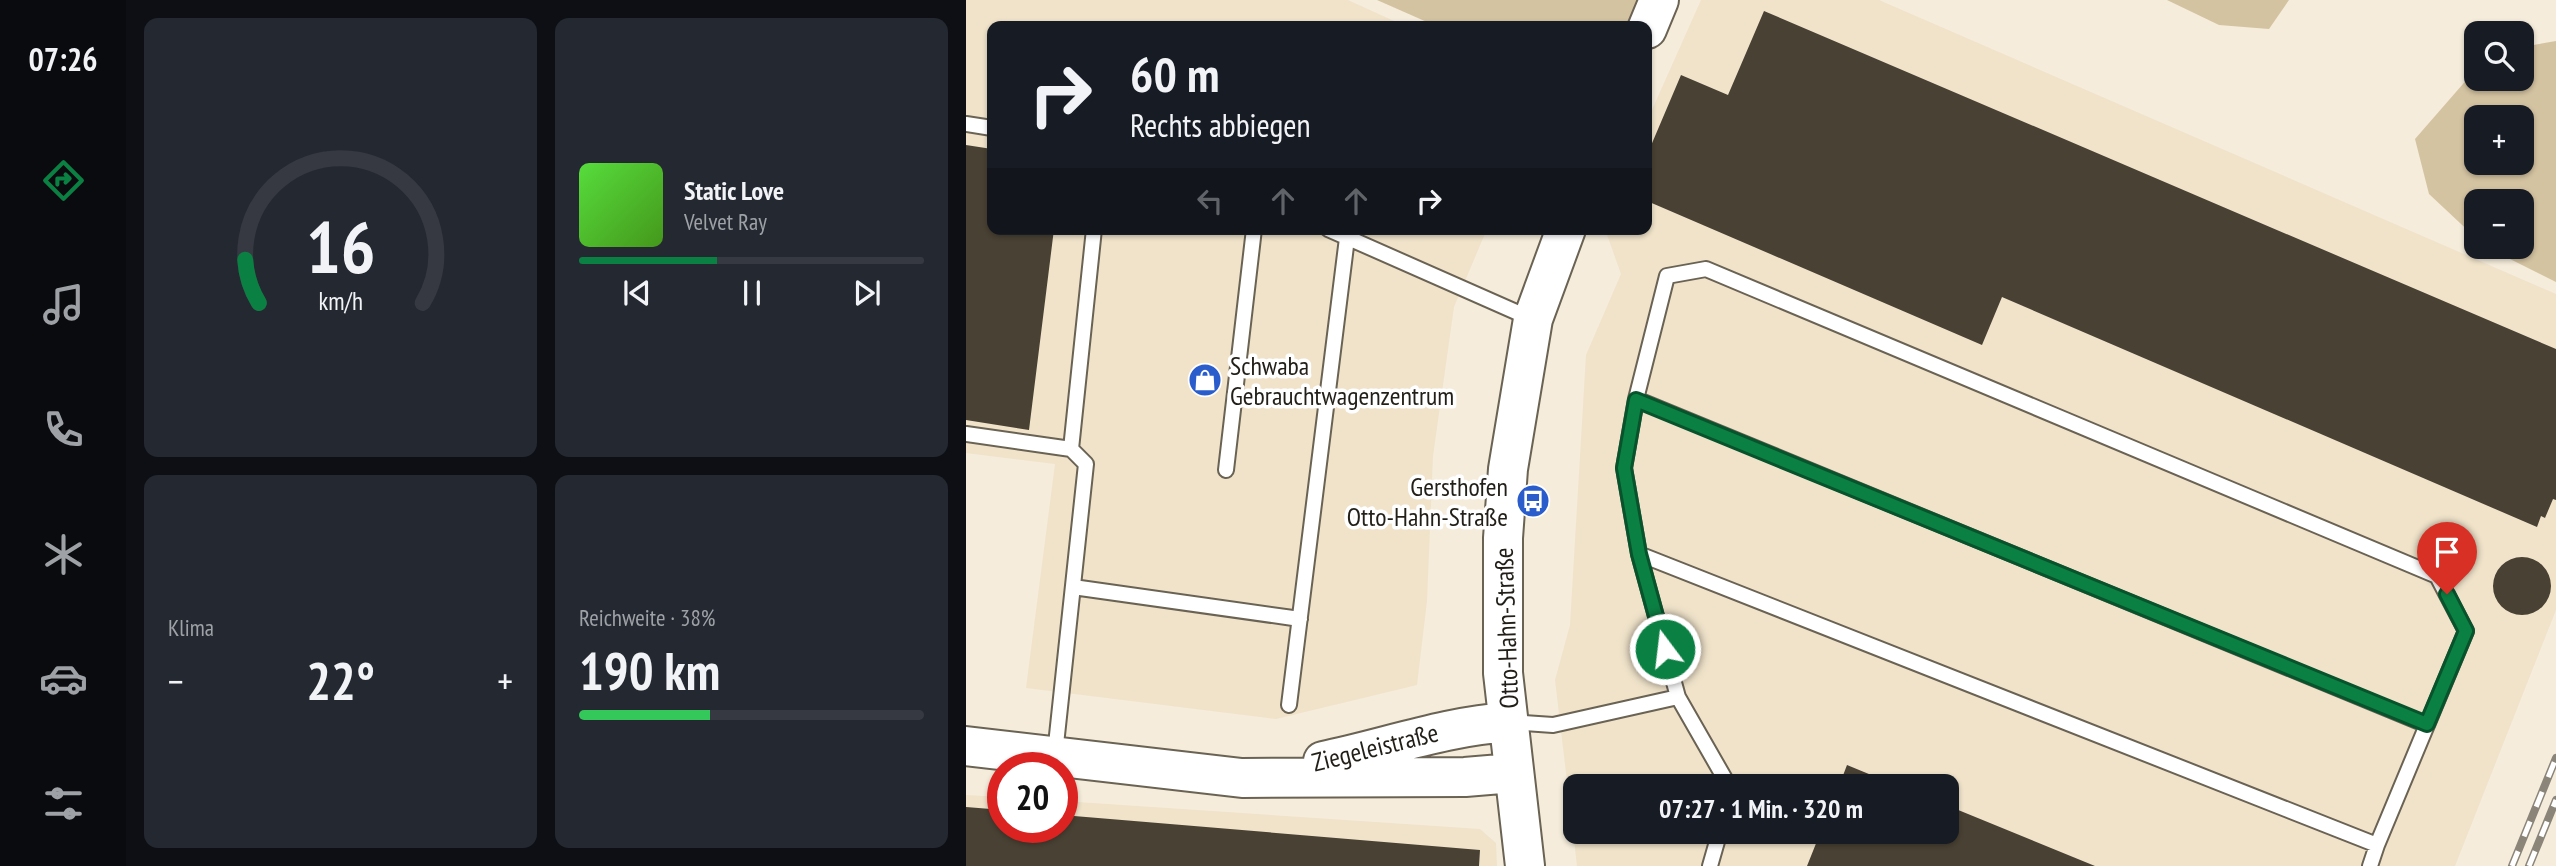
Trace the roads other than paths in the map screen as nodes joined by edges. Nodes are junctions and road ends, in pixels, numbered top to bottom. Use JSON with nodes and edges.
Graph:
{"nodes":[{"id":1,"x":1659,"y":0,"type":"edge"},
{"id":2,"x":1650,"y":21,"type":"edge"},
{"id":3,"x":966,"y":124,"type":"edge"},
{"id":4,"x":987,"y":127,"type":"edge"},
{"id":5,"x":1093,"y":235,"type":"edge"},
{"id":6,"x":1253,"y":235,"type":"edge"},
{"id":7,"x":1340,"y":235,"type":"edge"},
{"id":8,"x":1344,"y":235,"type":"edge"},
{"id":9,"x":1564,"y":235,"type":"edge"},
{"id":10,"x":1533,"y":319,"type":"junction"},
{"id":11,"x":1636,"y":400,"type":"junction"},
{"id":12,"x":966,"y":434,"type":"edge"},
{"id":13,"x":1071,"y":449,"type":"junction"},
{"id":14,"x":1226,"y":470,"type":"dead end"},
{"id":15,"x":1639,"y":554,"type":"junction"},
{"id":16,"x":1073,"y":587,"type":"junction"},
{"id":17,"x":1300,"y":619,"type":"junction"},
{"id":18,"x":1678,"y":697,"type":"junction"},
{"id":19,"x":1289,"y":705,"type":"dead end"},
{"id":20,"x":1509,"y":722,"type":"junction"},
{"id":21,"x":2427,"y":724,"type":"junction"},
{"id":22,"x":966,"y":746,"type":"edge"},
{"id":23,"x":1033,"y":752,"type":"edge"},
{"id":24,"x":1055,"y":752,"type":"edge"},
{"id":25,"x":1078,"y":757,"type":"edge"},
{"id":26,"x":1513,"y":773,"type":"junction"},
{"id":27,"x":1723,"y":774,"type":"edge"},
{"id":28,"x":1242,"y":778,"type":"junction"},
{"id":29,"x":1716,"y":844,"type":"edge"},
{"id":30,"x":2377,"y":845,"type":"junction"},
{"id":31,"x":1525,"y":866,"type":"edge"},
{"id":32,"x":1710,"y":866,"type":"edge"},
{"id":33,"x":2370,"y":866,"type":"edge"}],
"edges":[{"from":1,"to":2,"type":"street"},
{"from":3,"to":4,"type":"lane"},
{"from":5,"to":13,"type":"lane"},
{"from":6,"to":14,"type":"lane"},
{"from":7,"to":17,"type":"lane"},
{"from":8,"to":10,"type":"lane"},
{"from":9,"to":10,"type":"street","name":"Otto-Hahn-Straße"},
{"from":10,"to":20,"type":"street","name":"Otto-Hahn-Straße"},
{"from":11,"to":15,"type":"lane"},
{"from":11,"to":21,"type":"lane"},
{"from":11,"to":21,"type":"lane"},
{"from":12,"to":13,"type":"lane"},
{"from":13,"to":16,"type":"lane"},
{"from":15,"to":18,"type":"lane"},
{"from":15,"to":30,"type":"lane"},
{"from":16,"to":17,"type":"lane"},
{"from":16,"to":24,"type":"lane"},
{"from":17,"to":19,"type":"lane"},
{"from":18,"to":20,"type":"lane"},
{"from":18,"to":27,"type":"lane"},
{"from":20,"to":26,"type":"street","name":"Otto-Hahn-Straße"},
{"from":20,"to":28,"type":"street","name":"Ziegeleistraße"},
{"from":21,"to":30,"type":"lane"},
{"from":22,"to":23,"type":"street","name":"Ziegeleistraße"},
{"from":25,"to":28,"type":"street","name":"Ziegeleistraße"},
{"from":26,"to":28,"type":"street","name":"Ziegeleistraße"},
{"from":26,"to":31,"type":"street","name":"Otto-Hahn-Straße"},
{"from":29,"to":32,"type":"lane"},
{"from":30,"to":33,"type":"lane"}]}
